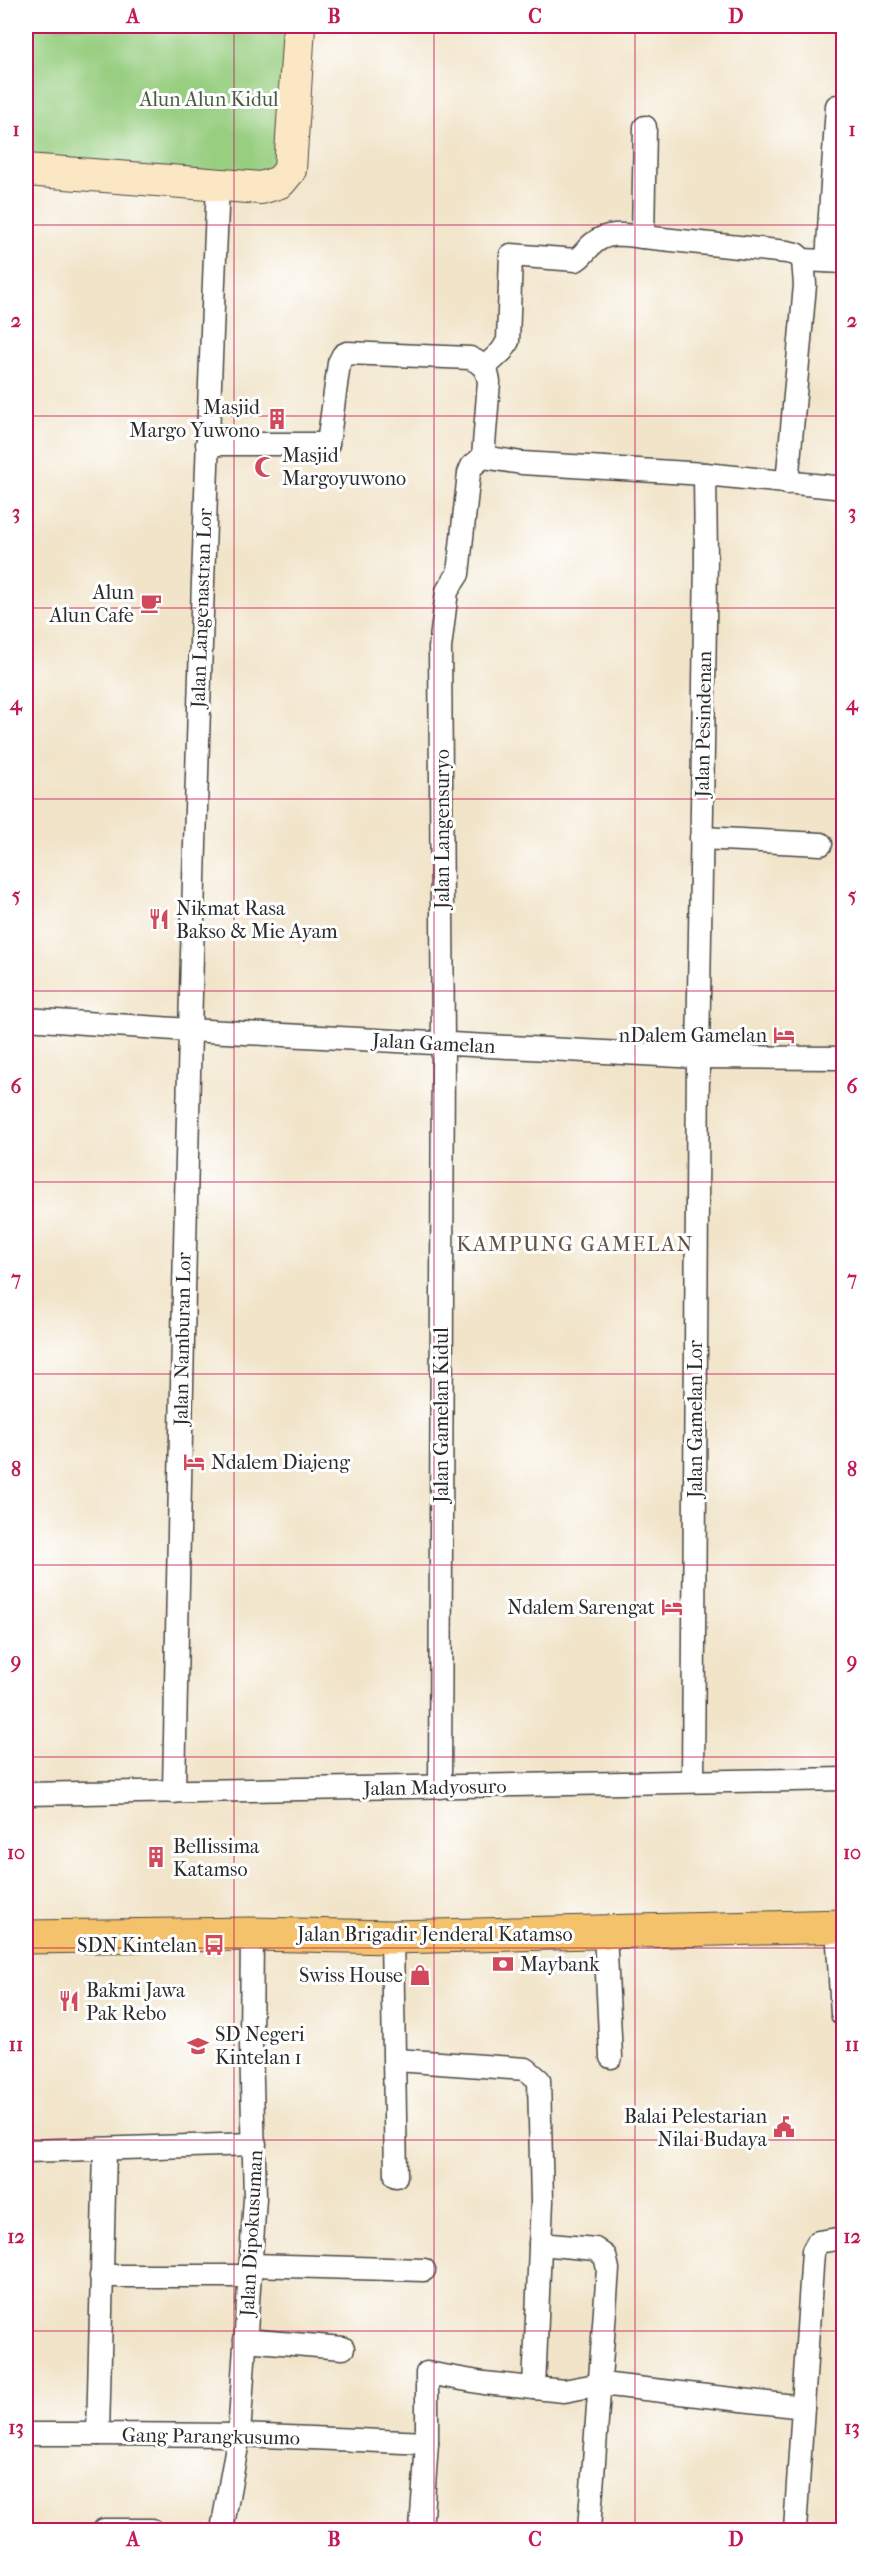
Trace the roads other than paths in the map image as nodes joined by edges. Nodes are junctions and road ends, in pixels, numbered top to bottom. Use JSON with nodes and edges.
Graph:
{"nodes":[{"id":1,"x":298,"y":26,"type":"edge"},
{"id":2,"x":837,"y":106,"type":"dead end"},
{"id":3,"x":645,"y":127,"type":"dead end"},
{"id":4,"x":26,"y":170,"type":"edge"},
{"id":5,"x":219,"y":185,"type":"junction"},
{"id":6,"x":642,"y":237,"type":"junction"},
{"id":7,"x":803,"y":260,"type":"junction"},
{"id":8,"x":835,"y":262,"type":"edge"},
{"id":9,"x":485,"y":367,"type":"junction"},
{"id":10,"x":207,"y":444,"type":"junction"},
{"id":11,"x":483,"y":457,"type":"junction"},
{"id":12,"x":705,"y":474,"type":"junction"},
{"id":13,"x":787,"y":483,"type":"junction"},
{"id":14,"x":843,"y":488,"type":"edge"},
{"id":15,"x":701,"y":838,"type":"junction"},
{"id":16,"x":821,"y":844,"type":"dead end"},
{"id":17,"x":26,"y":1019,"type":"edge"},
{"id":18,"x":189,"y":1030,"type":"junction"},
{"id":19,"x":443,"y":1043,"type":"junction"},
{"id":20,"x":698,"y":1057,"type":"junction"},
{"id":21,"x":843,"y":1058,"type":"edge"},
{"id":22,"x":843,"y":1779,"type":"edge"},
{"id":23,"x":693,"y":1781,"type":"junction"},
{"id":24,"x":440,"y":1787,"type":"junction"},
{"id":25,"x":174,"y":1792,"type":"junction"},
{"id":26,"x":26,"y":1794,"type":"edge"},
{"id":27,"x":840,"y":1926,"type":"edge"},
{"id":28,"x":605,"y":1932,"type":"junction"},
{"id":29,"x":252,"y":1934,"type":"junction"},
{"id":30,"x":26,"y":1937,"type":"edge"},
{"id":31,"x":392,"y":1937,"type":"junction"},
{"id":32,"x":843,"y":2014,"type":"edge"},
{"id":33,"x":611,"y":2057,"type":"dead end"},
{"id":34,"x":396,"y":2060,"type":"junction"},
{"id":35,"x":255,"y":2144,"type":"junction"},
{"id":36,"x":105,"y":2150,"type":"junction"},
{"id":37,"x":26,"y":2151,"type":"edge"},
{"id":38,"x":396,"y":2176,"type":"dead end"},
{"id":39,"x":843,"y":2238,"type":"edge"},
{"id":40,"x":540,"y":2244,"type":"junction"},
{"id":41,"x":250,"y":2270,"type":"junction"},
{"id":42,"x":424,"y":2270,"type":"dead end"},
{"id":43,"x":101,"y":2276,"type":"junction"},
{"id":44,"x":245,"y":2340,"type":"junction"},
{"id":45,"x":343,"y":2348,"type":"dead end"},
{"id":46,"x":601,"y":2384,"type":"junction"},
{"id":47,"x":534,"y":2388,"type":"junction"},
{"id":48,"x":803,"y":2407,"type":"junction"},
{"id":49,"x":26,"y":2434,"type":"edge"},
{"id":50,"x":98,"y":2434,"type":"junction"},
{"id":51,"x":239,"y":2435,"type":"junction"},
{"id":52,"x":427,"y":2443,"type":"junction"},
{"id":53,"x":104,"y":2530,"type":"edge"},
{"id":54,"x":152,"y":2530,"type":"edge"},
{"id":55,"x":222,"y":2530,"type":"edge"},
{"id":56,"x":421,"y":2530,"type":"edge"},
{"id":57,"x":590,"y":2530,"type":"edge"},
{"id":58,"x":795,"y":2530,"type":"edge"}],
"edges":[{"from":1,"to":5,"type":"street"},
{"from":2,"to":8,"type":"street"},
{"from":3,"to":6,"type":"street"},
{"from":4,"to":5,"type":"street"},
{"from":5,"to":10,"type":"street","name":"Jalan Langenastran Lor"},
{"from":6,"to":7,"type":"street"},
{"from":6,"to":9,"type":"street"},
{"from":7,"to":8,"type":"street"},
{"from":7,"to":13,"type":"street"},
{"from":9,"to":10,"type":"street"},
{"from":9,"to":11,"type":"street"},
{"from":10,"to":18,"type":"street","name":"Jalan Langenastran Lor"},
{"from":11,"to":12,"type":"street"},
{"from":11,"to":19,"type":"street","name":"Jalan Langensuryo"},
{"from":12,"to":13,"type":"street"},
{"from":12,"to":15,"type":"street","name":"Jalan Pesindenan"},
{"from":13,"to":14,"type":"street"},
{"from":15,"to":16,"type":"street"},
{"from":15,"to":20,"type":"street","name":"Jalan Pesindenan"},
{"from":17,"to":18,"type":"street","name":"Jalan Gamelan"},
{"from":18,"to":19,"type":"street","name":"Jalan Gamelan"},
{"from":18,"to":25,"type":"street","name":"Jalan Namburan Lor"},
{"from":19,"to":20,"type":"street","name":"Jalan Gamelan"},
{"from":19,"to":24,"type":"street","name":"Jalan Gamelan Kidul"},
{"from":20,"to":21,"type":"street","name":"Jalan Gamelan"},
{"from":20,"to":23,"type":"street","name":"Jalan Gamelan Lor"},
{"from":22,"to":23,"type":"street","name":"Jalan Madyosuro"},
{"from":23,"to":24,"type":"street","name":"Jalan Madyosuro"},
{"from":24,"to":25,"type":"street","name":"Jalan Madyosuro"},
{"from":25,"to":26,"type":"street","name":"Jalan Madyosuro"},
{"from":27,"to":28,"type":"main road","name":"Jalan Brigadir Jenderal Katamso"},
{"from":27,"to":32,"type":"street"},
{"from":28,"to":31,"type":"main road","name":"Jalan Brigadir Jenderal Katamso"},
{"from":28,"to":33,"type":"street"},
{"from":29,"to":30,"type":"main road","name":"Jalan Brigadir Jenderal Katamso"},
{"from":29,"to":31,"type":"main road","name":"Jalan Brigadir Jenderal Katamso"},
{"from":29,"to":35,"type":"street","name":"Jalan Dipokusuman"},
{"from":31,"to":34,"type":"street"},
{"from":34,"to":38,"type":"street"},
{"from":34,"to":40,"type":"street"},
{"from":35,"to":36,"type":"street"},
{"from":35,"to":41,"type":"street","name":"Jalan Dipokusuman"},
{"from":36,"to":37,"type":"street"},
{"from":36,"to":43,"type":"street","name":"Gang Parangkusumo"},
{"from":39,"to":48,"type":"street"},
{"from":40,"to":46,"type":"street"},
{"from":40,"to":47,"type":"street"},
{"from":41,"to":42,"type":"street"},
{"from":41,"to":43,"type":"street"},
{"from":41,"to":44,"type":"street","name":"Jalan Dipokusuman"},
{"from":43,"to":50,"type":"street","name":"Gang Parangkusumo"},
{"from":44,"to":45,"type":"street"},
{"from":44,"to":51,"type":"street","name":"Jalan Dipokusuman"},
{"from":46,"to":47,"type":"street"},
{"from":46,"to":48,"type":"street"},
{"from":46,"to":57,"type":"street"},
{"from":47,"to":52,"type":"street"},
{"from":48,"to":58,"type":"street"},
{"from":49,"to":50,"type":"street"},
{"from":50,"to":51,"type":"street","name":"Gang Parangkusumo"},
{"from":51,"to":52,"type":"street","name":"Gang Parangkusumo"},
{"from":51,"to":55,"type":"street","name":"Jalan Dipokusuman"},
{"from":52,"to":56,"type":"street"},
{"from":53,"to":54,"type":"street"}]}
